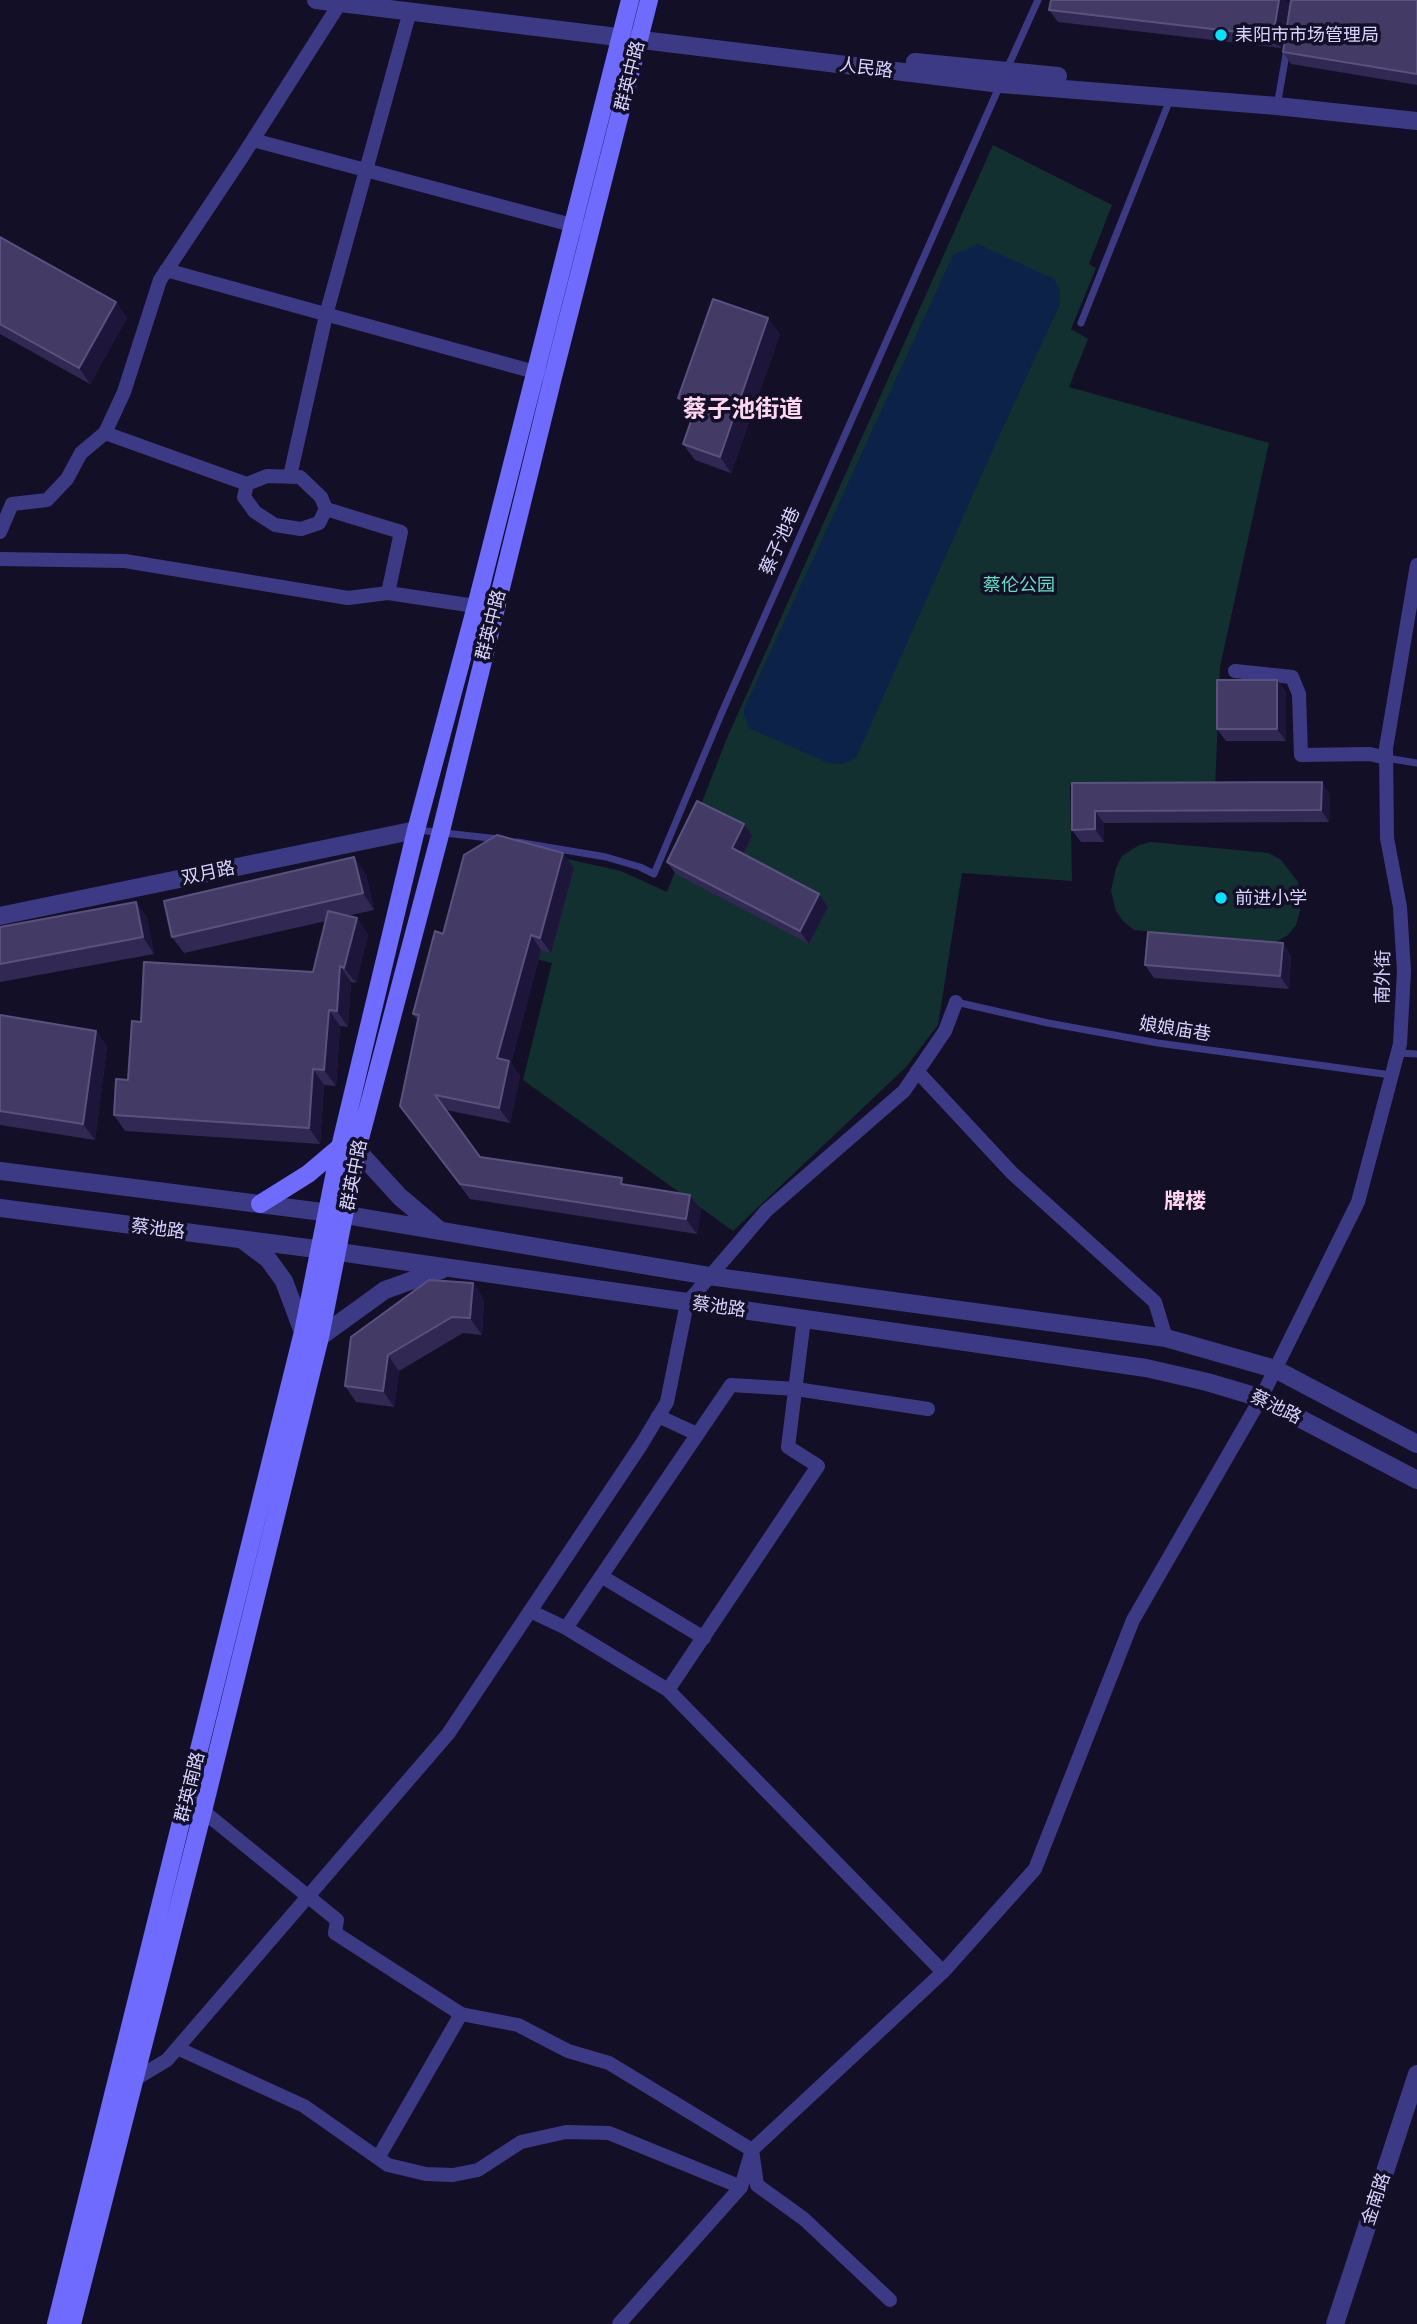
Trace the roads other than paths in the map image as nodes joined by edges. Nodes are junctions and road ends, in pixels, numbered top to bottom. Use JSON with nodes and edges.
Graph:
{"nodes":[{"id":1,"x":316,"y":0,"type":"edge"},
{"id":2,"x":630,"y":0,"type":"edge"},
{"id":3,"x":649,"y":0,"type":"edge"},
{"id":4,"x":1038,"y":0,"type":"edge"},
{"id":5,"x":342,"y":1,"type":"edge"},
{"id":6,"x":404,"y":6,"type":"edge"},
{"id":7,"x":622,"y":33,"type":"junction"},
{"id":8,"x":641,"y":35,"type":"junction"},
{"id":9,"x":1289,"y":37,"type":"edge"},
{"id":10,"x":1003,"y":78,"type":"junction"},
{"id":11,"x":1171,"y":97,"type":"junction"},
{"id":12,"x":1278,"y":100,"type":"junction"},
{"id":13,"x":1417,"y":110,"type":"edge"},
{"id":14,"x":1417,"y":121,"type":"edge"},
{"id":15,"x":253,"y":140,"type":"junction"},
{"id":16,"x":367,"y":170,"type":"junction"},
{"id":17,"x":582,"y":227,"type":"junction"},
{"id":18,"x":166,"y":270,"type":"junction"},
{"id":19,"x":326,"y":315,"type":"junction"},
{"id":20,"x":1082,"y":323,"type":"dead end"},
{"id":21,"x":535,"y":371,"type":"junction"},
{"id":22,"x":553,"y":377,"type":"junction"},
{"id":23,"x":105,"y":433,"type":"junction"},
{"id":24,"x":289,"y":476,"type":"junction"},
{"id":25,"x":247,"y":484,"type":"junction"},
{"id":26,"x":326,"y":509,"type":"junction"},
{"id":27,"x":0,"y":532,"type":"edge"},
{"id":28,"x":0,"y":559,"type":"edge"},
{"id":29,"x":1417,"y":565,"type":"edge"},
{"id":30,"x":388,"y":593,"type":"junction"},
{"id":31,"x":476,"y":606,"type":"junction"},
{"id":32,"x":495,"y":609,"type":"junction"},
{"id":33,"x":1235,"y":671,"type":"dead end"},
{"id":34,"x":1386,"y":758,"type":"junction"},
{"id":35,"x":1417,"y":763,"type":"edge"},
{"id":36,"x":416,"y":830,"type":"junction"},
{"id":37,"x":441,"y":831,"type":"junction"},
{"id":38,"x":0,"y":916,"type":"edge"},
{"id":39,"x":956,"y":1002,"type":"joint"},
{"id":40,"x":1398,"y":1053,"type":"junction"},
{"id":41,"x":1417,"y":1054,"type":"edge"},
{"id":42,"x":917,"y":1071,"type":"junction"},
{"id":43,"x":1392,"y":1076,"type":"junction"},
{"id":44,"x":349,"y":1148,"type":"junction"},
{"id":45,"x":0,"y":1171,"type":"edge"},
{"id":46,"x":260,"y":1204,"type":"junction"},
{"id":47,"x":0,"y":1208,"type":"edge"},
{"id":48,"x":337,"y":1214,"type":"junction"},
{"id":49,"x":440,"y":1231,"type":"junction"},
{"id":50,"x":241,"y":1239,"type":"junction"},
{"id":51,"x":330,"y":1251,"type":"junction"},
{"id":52,"x":445,"y":1268,"type":"junction"},
{"id":53,"x":709,"y":1276,"type":"junction"},
{"id":54,"x":687,"y":1303,"type":"junction"},
{"id":55,"x":804,"y":1319,"type":"junction"},
{"id":56,"x":312,"y":1335,"type":"junction"},
{"id":57,"x":1166,"y":1338,"type":"junction"},
{"id":58,"x":1275,"y":1369,"type":"junction"},
{"id":59,"x":796,"y":1389,"type":"junction"},
{"id":60,"x":1261,"y":1398,"type":"junction"},
{"id":61,"x":928,"y":1409,"type":"dead end"},
{"id":62,"x":659,"y":1416,"type":"junction"},
{"id":63,"x":697,"y":1434,"type":"junction"},
{"id":64,"x":1417,"y":1444,"type":"edge"},
{"id":65,"x":1417,"y":1480,"type":"edge"},
{"id":66,"x":601,"y":1576,"type":"junction"},
{"id":67,"x":530,"y":1611,"type":"junction"},
{"id":68,"x":566,"y":1628,"type":"junction"},
{"id":69,"x":704,"y":1638,"type":"junction"},
{"id":70,"x":668,"y":1690,"type":"junction"},
{"id":71,"x":203,"y":1811,"type":"junction"},
{"id":72,"x":307,"y":1897,"type":"junction"},
{"id":73,"x":943,"y":1972,"type":"junction"},
{"id":74,"x":461,"y":2014,"type":"junction"},
{"id":75,"x":177,"y":2048,"type":"junction"},
{"id":76,"x":1417,"y":2074,"type":"edge"},
{"id":77,"x":132,"y":2081,"type":"junction"},
{"id":78,"x":1417,"y":2098,"type":"edge"},
{"id":79,"x":752,"y":2150,"type":"junction"},
{"id":80,"x":378,"y":2158,"type":"junction"},
{"id":81,"x":741,"y":2187,"type":"junction"},
{"id":82,"x":890,"y":2300,"type":"dead end"},
{"id":83,"x":56,"y":2324,"type":"edge"},
{"id":84,"x":72,"y":2324,"type":"edge"},
{"id":85,"x":619,"y":2324,"type":"edge"},
{"id":86,"x":1335,"y":2324,"type":"edge"},
{"id":87,"x":1342,"y":2324,"type":"edge"}],
"edges":[{"from":1,"to":5,"type":"street","name":"人民路"},
{"from":2,"to":7,"type":"main road","name":"群英中路"},
{"from":3,"to":8,"type":"main road","name":"群英中路"},
{"from":4,"to":10,"type":"lane","name":"蔡子池巷"},
{"from":5,"to":6,"type":"street","name":"人民路"},
{"from":5,"to":15,"type":"street"},
{"from":6,"to":7,"type":"street","name":"人民路"},
{"from":6,"to":16,"type":"street"},
{"from":7,"to":8,"type":"street","name":"人民路"},
{"from":7,"to":17,"type":"main road","name":"群英中路"},
{"from":8,"to":10,"type":"street","name":"人民路"},
{"from":8,"to":17,"type":"main road","name":"群英中路"},
{"from":9,"to":12,"type":"lane"},
{"from":10,"to":11,"type":"street","name":"人民路"},
{"from":10,"to":12,"type":"street","name":"人民路"},
{"from":10,"to":37,"type":"lane","name":"蔡子池巷"},
{"from":11,"to":12,"type":"street","name":"人民路"},
{"from":11,"to":20,"type":"lane"},
{"from":12,"to":13,"type":"street","name":"人民路"},
{"from":12,"to":14,"type":"street","name":"人民路"},
{"from":15,"to":16,"type":"street"},
{"from":15,"to":18,"type":"street"},
{"from":16,"to":17,"type":"street"},
{"from":16,"to":19,"type":"street"},
{"from":17,"to":21,"type":"main road","name":"群英中路"},
{"from":17,"to":22,"type":"main road","name":"群英中路"},
{"from":18,"to":19,"type":"street"},
{"from":18,"to":23,"type":"street"},
{"from":19,"to":21,"type":"street"},
{"from":19,"to":24,"type":"street"},
{"from":21,"to":22,"type":"street"},
{"from":21,"to":31,"type":"main road","name":"群英中路"},
{"from":22,"to":32,"type":"main road","name":"群英中路"},
{"from":23,"to":25,"type":"street"},
{"from":23,"to":27,"type":"street"},
{"from":24,"to":25,"type":"street"},
{"from":24,"to":26,"type":"street"},
{"from":25,"to":26,"type":"street"},
{"from":26,"to":30,"type":"street"},
{"from":28,"to":30,"type":"street"},
{"from":29,"to":34,"type":"street","name":"南外街"},
{"from":30,"to":31,"type":"street"},
{"from":31,"to":32,"type":"street"},
{"from":31,"to":36,"type":"main road","name":"群英中路"},
{"from":32,"to":37,"type":"main road","name":"群英中路"},
{"from":33,"to":34,"type":"street"},
{"from":34,"to":35,"type":"lane"},
{"from":34,"to":40,"type":"street","name":"南外街"},
{"from":36,"to":37,"type":"lane","name":"蔡子池巷"},
{"from":36,"to":38,"type":"street","name":"双月路"},
{"from":36,"to":44,"type":"main road","name":"群英中路"},
{"from":37,"to":44,"type":"main road","name":"群英中路"},
{"from":39,"to":42,"type":"street"},
{"from":39,"to":43,"type":"lane","name":"娘娘庙巷"},
{"from":40,"to":41,"type":"lane"},
{"from":40,"to":43,"type":"street","name":"南外街"},
{"from":42,"to":53,"type":"street"},
{"from":42,"to":57,"type":"street"},
{"from":43,"to":58,"type":"street","name":"南外街"},
{"from":44,"to":46,"type":"main road"},
{"from":44,"to":48,"type":"main road","name":"群英中路"},
{"from":44,"to":49,"type":"street"},
{"from":45,"to":46,"type":"street","name":"蔡池路"},
{"from":46,"to":48,"type":"street","name":"蔡池路"},
{"from":47,"to":50,"type":"street","name":"蔡池路"},
{"from":48,"to":49,"type":"street","name":"蔡池路"},
{"from":48,"to":51,"type":"main road","name":"群英中路"},
{"from":49,"to":53,"type":"street","name":"蔡池路"},
{"from":50,"to":51,"type":"street","name":"蔡池路"},
{"from":50,"to":56,"type":"street"},
{"from":51,"to":52,"type":"street","name":"蔡池路"},
{"from":51,"to":56,"type":"main road","name":"群英南路"},
{"from":52,"to":54,"type":"street","name":"蔡池路"},
{"from":52,"to":56,"type":"street"},
{"from":53,"to":54,"type":"street"},
{"from":53,"to":57,"type":"street","name":"蔡池路"},
{"from":54,"to":55,"type":"street","name":"蔡池路"},
{"from":54,"to":62,"type":"street"},
{"from":55,"to":59,"type":"street"},
{"from":55,"to":60,"type":"street","name":"蔡池路"},
{"from":56,"to":71,"type":"main road","name":"群英南路"},
{"from":56,"to":83,"type":"main road","name":"群英南路"},
{"from":57,"to":58,"type":"street","name":"蔡池路"},
{"from":58,"to":60,"type":"street","name":"南外街"},
{"from":58,"to":64,"type":"street","name":"蔡池路"},
{"from":59,"to":61,"type":"street"},
{"from":59,"to":63,"type":"street"},
{"from":59,"to":69,"type":"street"},
{"from":60,"to":65,"type":"street","name":"蔡池路"},
{"from":60,"to":73,"type":"street","name":"南外街"},
{"from":62,"to":63,"type":"street"},
{"from":62,"to":67,"type":"street"},
{"from":63,"to":66,"type":"street"},
{"from":66,"to":68,"type":"street"},
{"from":66,"to":69,"type":"street"},
{"from":67,"to":68,"type":"street"},
{"from":67,"to":72,"type":"street"},
{"from":68,"to":70,"type":"street"},
{"from":69,"to":70,"type":"street"},
{"from":70,"to":73,"type":"street"},
{"from":71,"to":72,"type":"street"},
{"from":71,"to":77,"type":"main road","name":"群英南路"},
{"from":72,"to":74,"type":"street"},
{"from":72,"to":75,"type":"street"},
{"from":73,"to":79,"type":"street","name":"南外街"},
{"from":74,"to":79,"type":"street"},
{"from":74,"to":80,"type":"street"},
{"from":75,"to":77,"type":"street"},
{"from":75,"to":80,"type":"street"},
{"from":76,"to":86,"type":"street","name":"金南路"},
{"from":77,"to":84,"type":"main road","name":"群英南路"},
{"from":78,"to":87,"type":"street","name":"金南路"},
{"from":79,"to":81,"type":"street"},
{"from":79,"to":82,"type":"street"},
{"from":80,"to":81,"type":"street"},
{"from":81,"to":85,"type":"street"}]}
